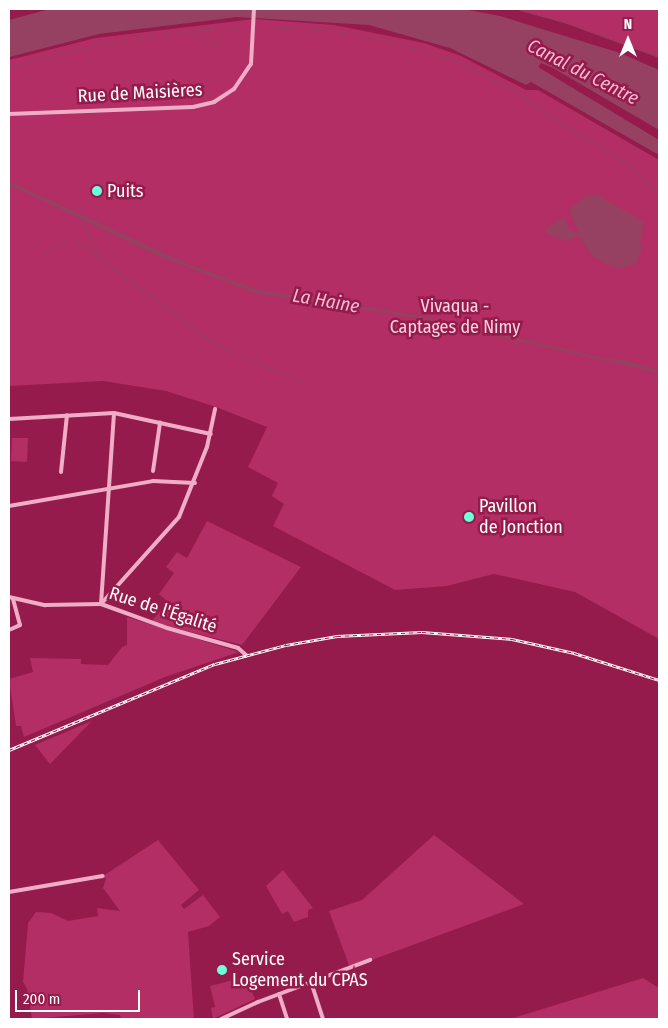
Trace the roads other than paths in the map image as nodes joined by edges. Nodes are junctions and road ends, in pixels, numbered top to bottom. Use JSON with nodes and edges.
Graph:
{"nodes":[{"id":1,"x":254,"y":9,"type":"edge"},
{"id":2,"x":9,"y":114,"type":"edge"},
{"id":3,"x":215,"y":409,"type":"dead end"},
{"id":4,"x":114,"y":413,"type":"junction"},
{"id":5,"x":67,"y":415,"type":"junction"},
{"id":6,"x":9,"y":419,"type":"edge"},
{"id":7,"x":160,"y":423,"type":"junction"},
{"id":8,"x":211,"y":434,"type":"junction"},
{"id":9,"x":153,"y":471,"type":"dead end"},
{"id":10,"x":61,"y":472,"type":"dead end"},
{"id":11,"x":195,"y":483,"type":"junction"},
{"id":12,"x":108,"y":487,"type":"junction"},
{"id":13,"x":9,"y":506,"type":"edge"},
{"id":14,"x":11,"y":598,"type":"edge"},
{"id":15,"x":101,"y":604,"type":"junction"},
{"id":16,"x":9,"y":630,"type":"edge"},
{"id":17,"x":246,"y":655,"type":"dead end"},
{"id":18,"x":104,"y":876,"type":"dead end"},
{"id":19,"x":9,"y":892,"type":"edge"},
{"id":20,"x":370,"y":960,"type":"dead end"},
{"id":21,"x":311,"y":982,"type":"junction"},
{"id":22,"x":279,"y":994,"type":"junction"},
{"id":23,"x":221,"y":1019,"type":"edge"},
{"id":24,"x":287,"y":1019,"type":"edge"},
{"id":25,"x":323,"y":1019,"type":"edge"}],
"edges":[{"from":1,"to":2,"type":"street","name":"Rue de Maisières"},
{"from":3,"to":8,"type":"street"},
{"from":4,"to":5,"type":"street"},
{"from":4,"to":7,"type":"street"},
{"from":4,"to":12,"type":"street"},
{"from":5,"to":6,"type":"street"},
{"from":5,"to":10,"type":"street"},
{"from":7,"to":8,"type":"street"},
{"from":7,"to":9,"type":"street"},
{"from":8,"to":11,"type":"street"},
{"from":11,"to":12,"type":"street"},
{"from":11,"to":15,"type":"street"},
{"from":12,"to":13,"type":"street"},
{"from":12,"to":15,"type":"street"},
{"from":14,"to":15,"type":"street","name":"Rue de l'Égalité"},
{"from":14,"to":16,"type":"street"},
{"from":15,"to":17,"type":"street","name":"Rue de l'Égalité"},
{"from":18,"to":19,"type":"street"},
{"from":20,"to":21,"type":"street"},
{"from":21,"to":22,"type":"street"},
{"from":21,"to":25,"type":"street"},
{"from":22,"to":23,"type":"street"},
{"from":22,"to":24,"type":"street"}]}
